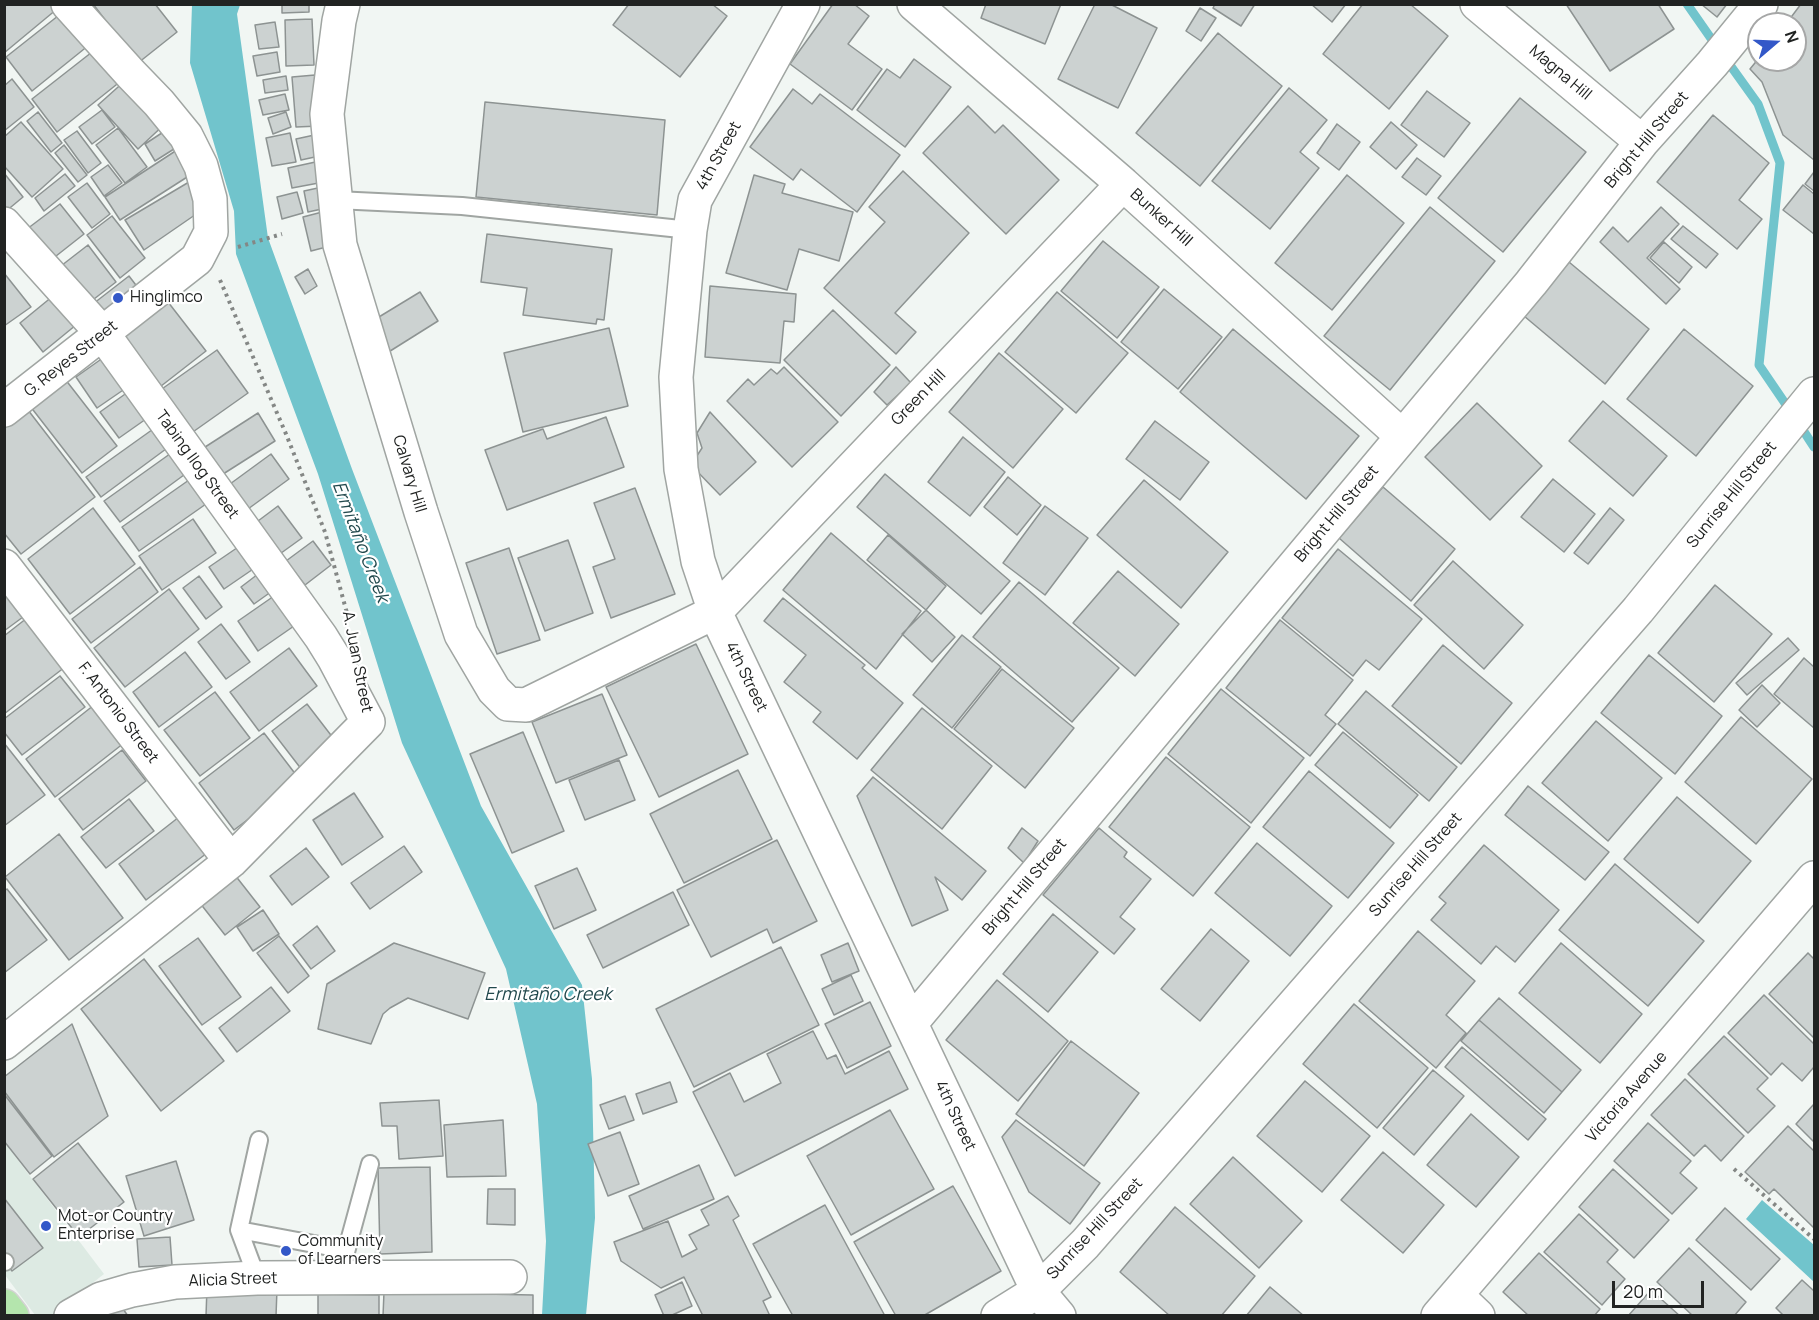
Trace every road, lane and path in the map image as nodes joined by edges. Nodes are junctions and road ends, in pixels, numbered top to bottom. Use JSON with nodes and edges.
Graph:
{"nodes":[{"id":1,"x":68,"y":4,"type":"edge"},
{"id":2,"x":344,"y":4,"type":"edge"},
{"id":3,"x":803,"y":4,"type":"edge"},
{"id":4,"x":914,"y":4,"type":"edge"},
{"id":5,"x":1478,"y":4,"type":"edge"},
{"id":6,"x":1761,"y":4,"type":"edge"},
{"id":7,"x":1642,"y":142,"type":"junction"},
{"id":8,"x":1124,"y":184,"type":"junction"},
{"id":9,"x":336,"y":200,"type":"junction"},
{"id":10,"x":4,"y":224,"type":"edge"},
{"id":11,"x":690,"y":230,"type":"junction"},
{"id":12,"x":282,"y":234,"type":"dead end"},
{"id":13,"x":262,"y":240,"type":"dead end"},
{"id":14,"x":204,"y":246,"type":"junction"},
{"id":15,"x":103,"y":334,"type":"junction"},
{"id":16,"x":1813,"y":395,"type":"edge"},
{"id":17,"x":4,"y":410,"type":"edge"},
{"id":18,"x":1402,"y":436,"type":"junction"},
{"id":19,"x":4,"y":566,"type":"edge"},
{"id":20,"x":715,"y":612,"type":"junction"},
{"id":21,"x":349,"y":620,"type":"dead end"},
{"id":22,"x":368,"y":722,"type":"joint"},
{"id":23,"x":231,"y":861,"type":"junction"},
{"id":24,"x":1811,"y":892,"type":"edge"},
{"id":25,"x":911,"y":1023,"type":"junction"},
{"id":26,"x":4,"y":1043,"type":"edge"},
{"id":27,"x":258,"y":1140,"type":"dead end"},
{"id":28,"x":370,"y":1164,"type":"dead end"},
{"id":29,"x":1734,"y":1168,"type":"dead end"},
{"id":30,"x":239,"y":1230,"type":"junction"},
{"id":31,"x":1815,"y":1239,"type":"edge"},
{"id":32,"x":343,"y":1264,"type":"junction"},
{"id":33,"x":510,"y":1277,"type":"dead end"},
{"id":34,"x":257,"y":1278,"type":"junction"},
{"id":35,"x":1038,"y":1291,"type":"junction"},
{"id":36,"x":4,"y":1306,"type":"edge"},
{"id":37,"x":1457,"y":1309,"type":"edge"},
{"id":38,"x":12,"y":1316,"type":"edge"},
{"id":39,"x":71,"y":1316,"type":"edge"},
{"id":40,"x":998,"y":1316,"type":"edge"},
{"id":41,"x":1059,"y":1316,"type":"edge"}],
"edges":[{"from":1,"to":14,"type":"street"},
{"from":2,"to":9,"type":"street","name":"Calvary Hill"},
{"from":3,"to":11,"type":"street","name":"4th Street"},
{"from":4,"to":8,"type":"street","name":"Bunker Hill"},
{"from":5,"to":7,"type":"street","name":"Magna Hill"},
{"from":6,"to":7,"type":"street","name":"Bright Hill Street"},
{"from":7,"to":18,"type":"street","name":"Bright Hill Street"},
{"from":8,"to":18,"type":"street","name":"Bunker Hill"},
{"from":8,"to":20,"type":"street","name":"Green Hill"},
{"from":9,"to":11,"type":"lane"},
{"from":9,"to":20,"type":"street","name":"Calvary Hill"},
{"from":10,"to":15,"type":"street","name":"Tabing Ilog Street"},
{"from":11,"to":20,"type":"street","name":"4th Street"},
{"from":12,"to":13,"type":"path"},
{"from":14,"to":15,"type":"street","name":"G. Reyes Street"},
{"from":14,"to":21,"type":"path","name":"A. Juan Street"},
{"from":15,"to":17,"type":"street","name":"G. Reyes Street"},
{"from":15,"to":22,"type":"street","name":"Tabing Ilog Street"},
{"from":16,"to":35,"type":"street","name":"Sunrise Hill Street"},
{"from":18,"to":25,"type":"street","name":"Bright Hill Street"},
{"from":19,"to":23,"type":"street","name":"F. Antonio Street"},
{"from":20,"to":25,"type":"street","name":"4th Street"},
{"from":22,"to":23,"type":"street","name":"A. Juan Street"},
{"from":23,"to":26,"type":"street","name":"A. Juan Street"},
{"from":24,"to":37,"type":"street","name":"Victoria Avenue"},
{"from":25,"to":35,"type":"street","name":"4th Street"},
{"from":27,"to":30,"type":"lane"},
{"from":28,"to":32,"type":"lane"},
{"from":29,"to":31,"type":"path"},
{"from":30,"to":32,"type":"lane"},
{"from":30,"to":34,"type":"lane"},
{"from":32,"to":33,"type":"street","name":"Alicia Street"},
{"from":32,"to":34,"type":"street","name":"Alicia Street"},
{"from":34,"to":39,"type":"street","name":"Alicia Street"},
{"from":35,"to":40,"type":"street","name":"Sunrise Hill Street"},
{"from":35,"to":41,"type":"street","name":"4th Street"},
{"from":36,"to":38,"type":"main road"}]}
